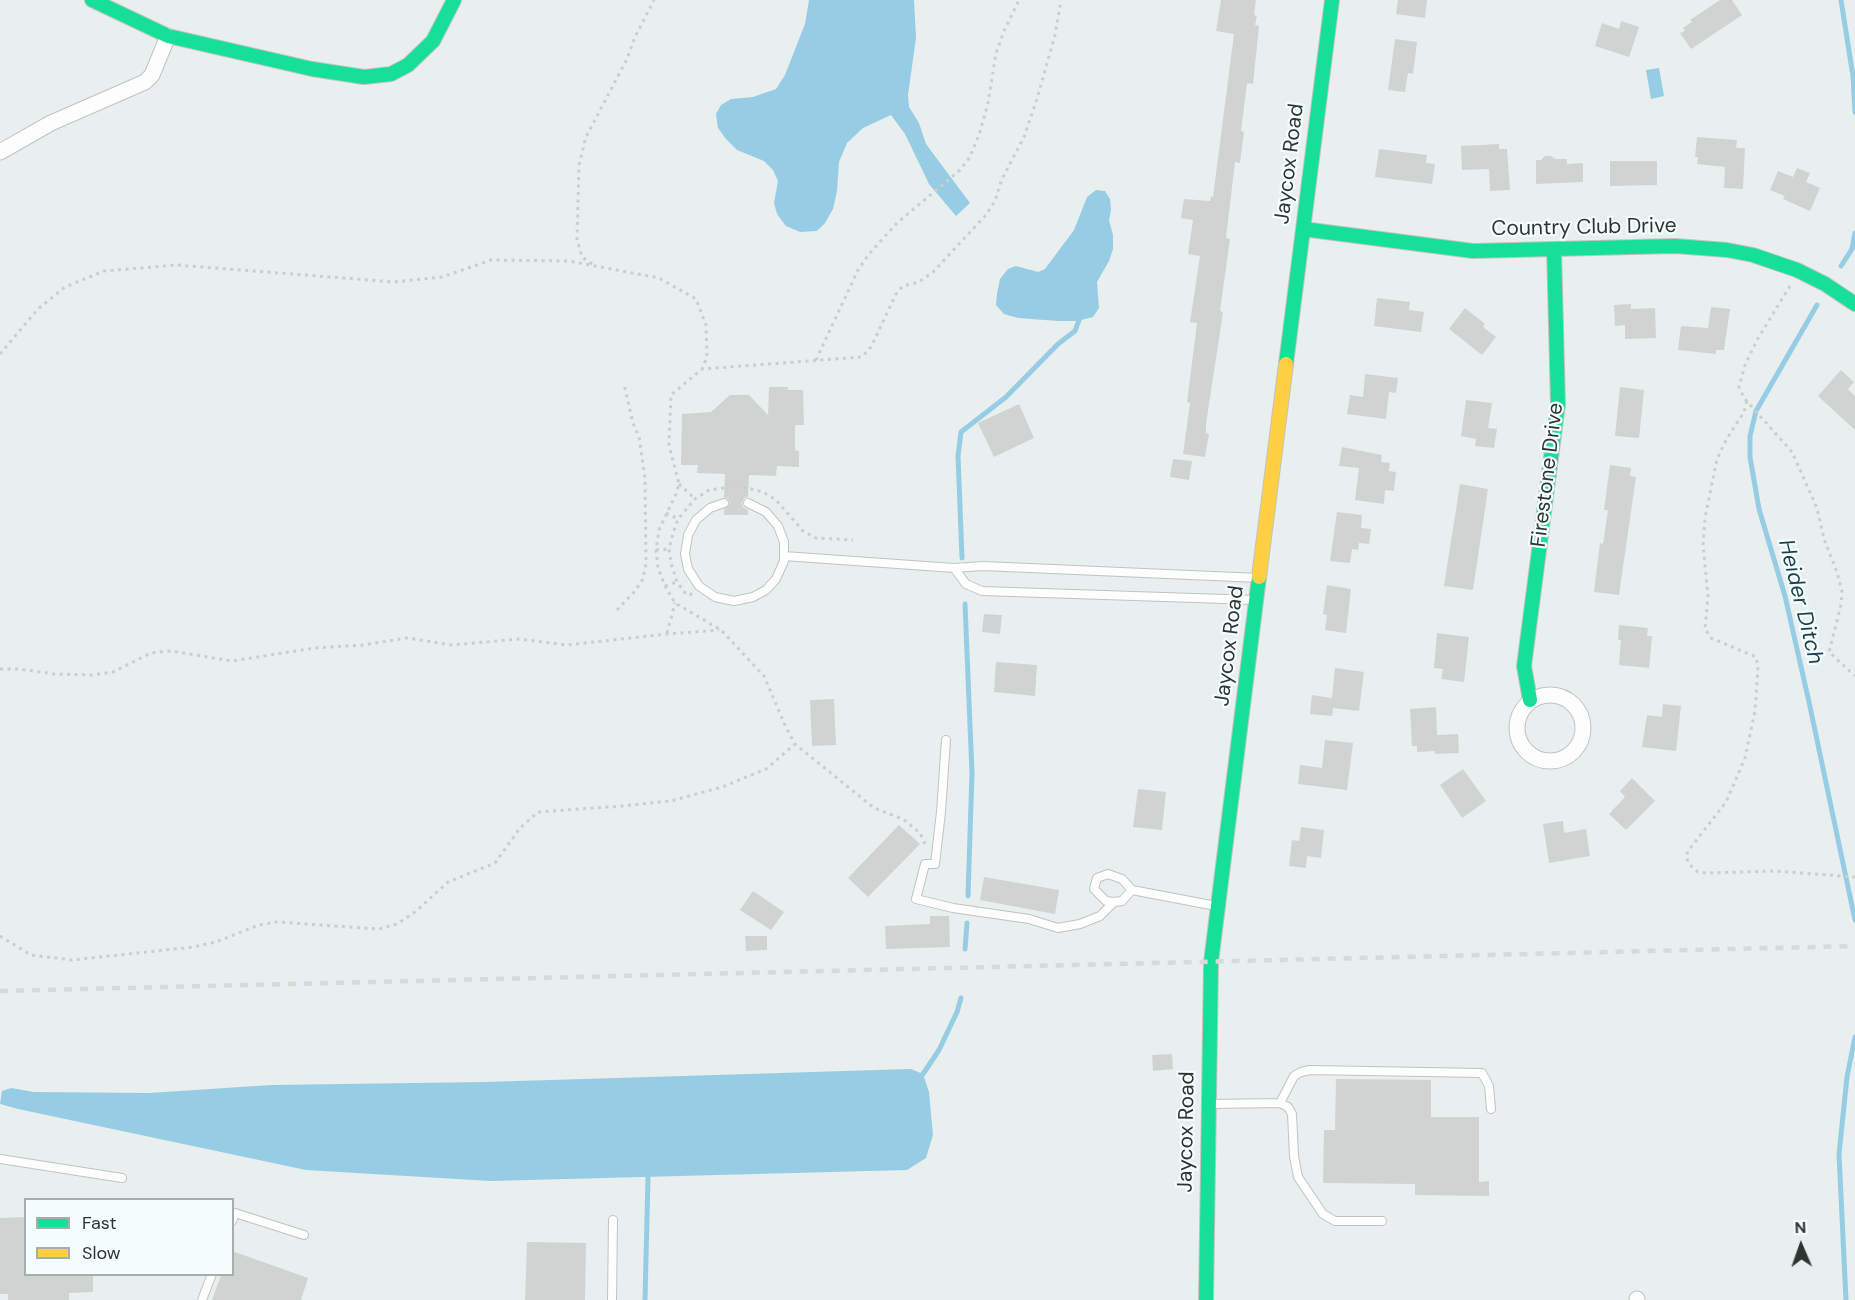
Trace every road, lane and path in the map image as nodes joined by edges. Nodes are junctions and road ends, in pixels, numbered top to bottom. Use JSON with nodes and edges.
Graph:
{"nodes":[{"id":1,"x":92,"y":0,"type":"edge"},
{"id":2,"x":454,"y":0,"type":"edge"},
{"id":3,"x":654,"y":0,"type":"edge"},
{"id":4,"x":1019,"y":0,"type":"edge"},
{"id":5,"x":1061,"y":0,"type":"edge"},
{"id":6,"x":1332,"y":0,"type":"edge"},
{"id":7,"x":168,"y":36,"type":"junction"},
{"id":8,"x":0,"y":152,"type":"edge"},
{"id":9,"x":1303,"y":229,"type":"junction"},
{"id":10,"x":1554,"y":249,"type":"junction"},
{"id":11,"x":593,"y":266,"type":"junction"},
{"id":12,"x":1797,"y":270,"type":"junction"},
{"id":13,"x":1855,"y":304,"type":"edge"},
{"id":14,"x":0,"y":354,"type":"edge"},
{"id":15,"x":816,"y":360,"type":"junction"},
{"id":16,"x":702,"y":369,"type":"junction"},
{"id":17,"x":624,"y":384,"type":"dead end"},
{"id":18,"x":1747,"y":401,"type":"junction"},
{"id":19,"x":679,"y":484,"type":"junction"},
{"id":20,"x":743,"y":487,"type":"dead end"},
{"id":21,"x":695,"y":499,"type":"dead end"},
{"id":22,"x":724,"y":502,"type":"dead end"},
{"id":23,"x":748,"y":503,"type":"dead end"},
{"id":24,"x":666,"y":513,"type":"junction"},
{"id":25,"x":678,"y":519,"type":"dead end"},
{"id":26,"x":853,"y":540,"type":"dead end"},
{"id":27,"x":669,"y":549,"type":"dead end"},
{"id":28,"x":656,"y":550,"type":"junction"},
{"id":29,"x":784,"y":556,"type":"junction"},
{"id":30,"x":954,"y":568,"type":"junction"},
{"id":31,"x":1260,"y":578,"type":"junction"},
{"id":32,"x":677,"y":582,"type":"dead end"},
{"id":33,"x":665,"y":586,"type":"junction"},
{"id":34,"x":1257,"y":600,"type":"junction"},
{"id":35,"x":675,"y":603,"type":"junction"},
{"id":36,"x":617,"y":610,"type":"dead end"},
{"id":37,"x":721,"y":630,"type":"junction"},
{"id":38,"x":667,"y":633,"type":"junction"},
{"id":39,"x":0,"y":669,"type":"edge"},
{"id":40,"x":1855,"y":676,"type":"edge"},
{"id":41,"x":1530,"y":700,"type":"junction"},
{"id":42,"x":946,"y":740,"type":"dead end"},
{"id":43,"x":795,"y":744,"type":"junction"},
{"id":44,"x":928,"y":852,"type":"dead end"},
{"id":45,"x":1855,"y":877,"type":"edge"},
{"id":46,"x":1132,"y":890,"type":"junction"},
{"id":47,"x":1114,"y":902,"type":"junction"},
{"id":48,"x":1218,"y":906,"type":"junction"},
{"id":49,"x":0,"y":936,"type":"edge"},
{"id":50,"x":1280,"y":1103,"type":"junction"},
{"id":51,"x":1209,"y":1104,"type":"junction"},
{"id":52,"x":1491,"y":1109,"type":"dead end"},
{"id":53,"x":0,"y":1159,"type":"edge"},
{"id":54,"x":122,"y":1178,"type":"dead end"},
{"id":55,"x":234,"y":1216,"type":"edge"},
{"id":56,"x":613,"y":1220,"type":"dead end"},
{"id":57,"x":1382,"y":1221,"type":"dead end"},
{"id":58,"x":304,"y":1235,"type":"dead end"},
{"id":59,"x":212,"y":1276,"type":"edge"},
{"id":60,"x":202,"y":1300,"type":"edge"},
{"id":61,"x":612,"y":1300,"type":"edge"},
{"id":62,"x":1206,"y":1300,"type":"edge"}],
"edges":[{"from":1,"to":7,"type":"street"},
{"from":2,"to":7,"type":"street"},
{"from":3,"to":11,"type":"path"},
{"from":4,"to":15,"type":"path"},
{"from":5,"to":15,"type":"path"},
{"from":6,"to":9,"type":"street","name":"Jaycox Road"},
{"from":7,"to":8,"type":"street"},
{"from":9,"to":10,"type":"street","name":"Country Club Drive"},
{"from":9,"to":31,"type":"street","name":"Jaycox Road"},
{"from":10,"to":12,"type":"street","name":"Country Club Drive"},
{"from":10,"to":41,"type":"street","name":"Firestone Drive"},
{"from":11,"to":14,"type":"path"},
{"from":11,"to":16,"type":"path"},
{"from":12,"to":13,"type":"street","name":"Country Club Drive"},
{"from":12,"to":18,"type":"path"},
{"from":15,"to":16,"type":"path"},
{"from":16,"to":19,"type":"path"},
{"from":17,"to":36,"type":"path"},
{"from":18,"to":40,"type":"path"},
{"from":18,"to":45,"type":"path"},
{"from":19,"to":21,"type":"path"},
{"from":19,"to":24,"type":"path"},
{"from":20,"to":26,"type":"path"},
{"from":22,"to":29,"type":"lane"},
{"from":23,"to":29,"type":"lane"},
{"from":24,"to":25,"type":"path"},
{"from":24,"to":28,"type":"path"},
{"from":27,"to":28,"type":"path"},
{"from":28,"to":33,"type":"path"},
{"from":29,"to":30,"type":"lane"},
{"from":30,"to":31,"type":"lane"},
{"from":30,"to":34,"type":"lane"},
{"from":31,"to":34,"type":"street","name":"Jaycox Road"},
{"from":32,"to":33,"type":"path"},
{"from":33,"to":35,"type":"path"},
{"from":34,"to":48,"type":"street","name":"Jaycox Road"},
{"from":35,"to":37,"type":"path"},
{"from":35,"to":38,"type":"path"},
{"from":37,"to":38,"type":"path"},
{"from":37,"to":43,"type":"path"},
{"from":38,"to":39,"type":"path"},
{"from":41,"to":41,"type":"street"},
{"from":42,"to":47,"type":"lane"},
{"from":43,"to":44,"type":"path"},
{"from":43,"to":49,"type":"path"},
{"from":46,"to":47,"type":"lane"},
{"from":46,"to":47,"type":"lane"},
{"from":46,"to":48,"type":"lane"},
{"from":48,"to":51,"type":"street","name":"Jaycox Road"},
{"from":50,"to":51,"type":"lane"},
{"from":50,"to":52,"type":"lane"},
{"from":50,"to":57,"type":"lane"},
{"from":51,"to":62,"type":"street","name":"Jaycox Road"},
{"from":53,"to":54,"type":"lane"},
{"from":55,"to":58,"type":"lane"},
{"from":56,"to":61,"type":"lane"},
{"from":59,"to":60,"type":"lane"}]}
